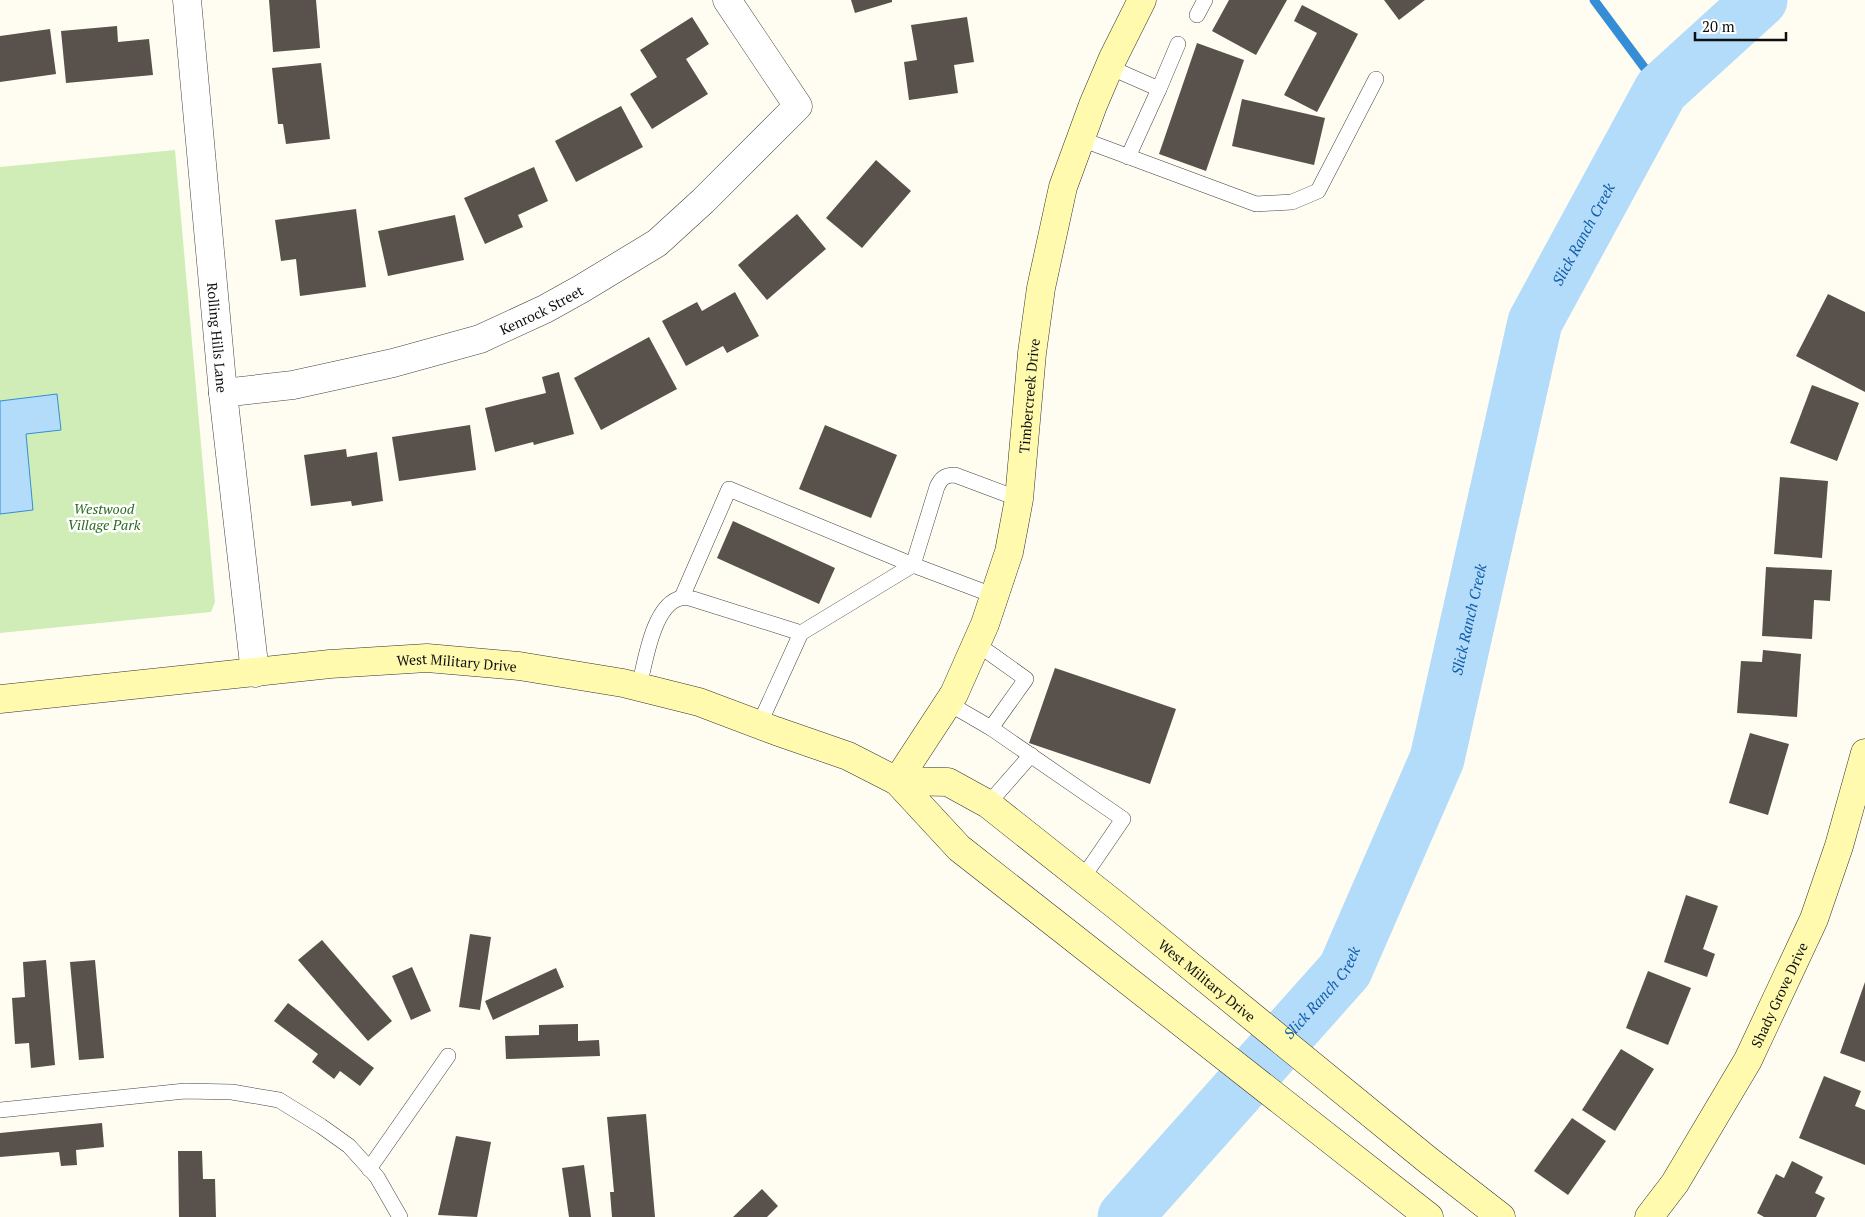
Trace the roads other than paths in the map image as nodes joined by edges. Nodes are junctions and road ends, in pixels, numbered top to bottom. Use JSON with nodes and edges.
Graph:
{"nodes":[{"id":1,"x":187,"y":0,"type":"edge"},
{"id":2,"x":727,"y":0,"type":"edge"},
{"id":3,"x":1142,"y":0,"type":"edge"},
{"id":4,"x":1204,"y":0,"type":"edge"},
{"id":5,"x":1197,"y":15,"type":"dead end"},
{"id":6,"x":1178,"y":44,"type":"dead end"},
{"id":7,"x":1109,"y":67,"type":"junction"},
{"id":8,"x":1376,"y":79,"type":"dead end"},
{"id":9,"x":1159,"y":89,"type":"junction"},
{"id":10,"x":1081,"y":140,"type":"junction"},
{"id":11,"x":1128,"y":157,"type":"junction"},
{"id":12,"x":223,"y":393,"type":"junction"},
{"id":13,"x":1019,"y":499,"type":"junction"},
{"id":14,"x":913,"y":566,"type":"junction"},
{"id":15,"x":995,"y":596,"type":"junction"},
{"id":16,"x":682,"y":597,"type":"junction"},
{"id":17,"x":801,"y":633,"type":"junction"},
{"id":18,"x":977,"y":644,"type":"junction"},
{"id":19,"x":254,"y":673,"type":"junction"},
{"id":20,"x":639,"y":687,"type":"junction"},
{"id":21,"x":0,"y":699,"type":"edge"},
{"id":22,"x":948,"y":703,"type":"junction"},
{"id":23,"x":760,"y":725,"type":"junction"},
{"id":24,"x":991,"y":728,"type":"junction"},
{"id":25,"x":1865,"y":753,"type":"edge"},
{"id":26,"x":1031,"y":755,"type":"junction"},
{"id":27,"x":897,"y":781,"type":"junction"},
{"id":28,"x":988,"y":804,"type":"junction"},
{"id":29,"x":1082,"y":879,"type":"junction"},
{"id":30,"x":448,"y":1056,"type":"dead end"},
{"id":31,"x":0,"y":1110,"type":"edge"},
{"id":32,"x":370,"y":1168,"type":"junction"},
{"id":33,"x":400,"y":1217,"type":"edge"},
{"id":34,"x":1430,"y":1217,"type":"edge"},
{"id":35,"x":1501,"y":1217,"type":"edge"},
{"id":36,"x":1650,"y":1217,"type":"edge"}],
"edges":[{"from":1,"to":12,"type":"street","name":"Rolling Hills Lane"},
{"from":2,"to":12,"type":"street","name":"Kenrock Street"},
{"from":3,"to":7,"type":"main road","name":"Timbercreek Drive"},
{"from":4,"to":5,"type":"lane"},
{"from":6,"to":9,"type":"lane"},
{"from":7,"to":9,"type":"lane"},
{"from":7,"to":10,"type":"main road","name":"Timbercreek Drive"},
{"from":8,"to":11,"type":"lane"},
{"from":9,"to":11,"type":"lane"},
{"from":10,"to":11,"type":"lane"},
{"from":10,"to":13,"type":"main road","name":"Timbercreek Drive"},
{"from":12,"to":19,"type":"street","name":"Rolling Hills Lane"},
{"from":13,"to":14,"type":"lane"},
{"from":13,"to":15,"type":"main road","name":"Timbercreek Drive"},
{"from":14,"to":15,"type":"lane"},
{"from":14,"to":16,"type":"lane"},
{"from":14,"to":17,"type":"lane"},
{"from":15,"to":18,"type":"main road","name":"Timbercreek Drive"},
{"from":16,"to":17,"type":"lane"},
{"from":16,"to":20,"type":"lane"},
{"from":17,"to":23,"type":"lane"},
{"from":18,"to":22,"type":"main road","name":"Timbercreek Drive"},
{"from":18,"to":24,"type":"lane"},
{"from":19,"to":20,"type":"main road","name":"West Military Drive"},
{"from":19,"to":21,"type":"main road","name":"West Military Drive"},
{"from":20,"to":23,"type":"main road","name":"West Military Drive"},
{"from":22,"to":24,"type":"lane"},
{"from":22,"to":27,"type":"main road","name":"Timbercreek Drive"},
{"from":23,"to":27,"type":"main road","name":"West Military Drive"},
{"from":24,"to":26,"type":"lane"},
{"from":25,"to":36,"type":"main road","name":"Shady Grove Drive"},
{"from":26,"to":28,"type":"lane"},
{"from":26,"to":29,"type":"lane"},
{"from":27,"to":28,"type":"main road","name":"West Military Drive"},
{"from":27,"to":34,"type":"main road","name":"West Military Drive"},
{"from":28,"to":29,"type":"main road","name":"West Military Drive"},
{"from":29,"to":35,"type":"main road","name":"West Military Drive"},
{"from":30,"to":32,"type":"lane"},
{"from":31,"to":32,"type":"lane"},
{"from":32,"to":33,"type":"lane"}]}
